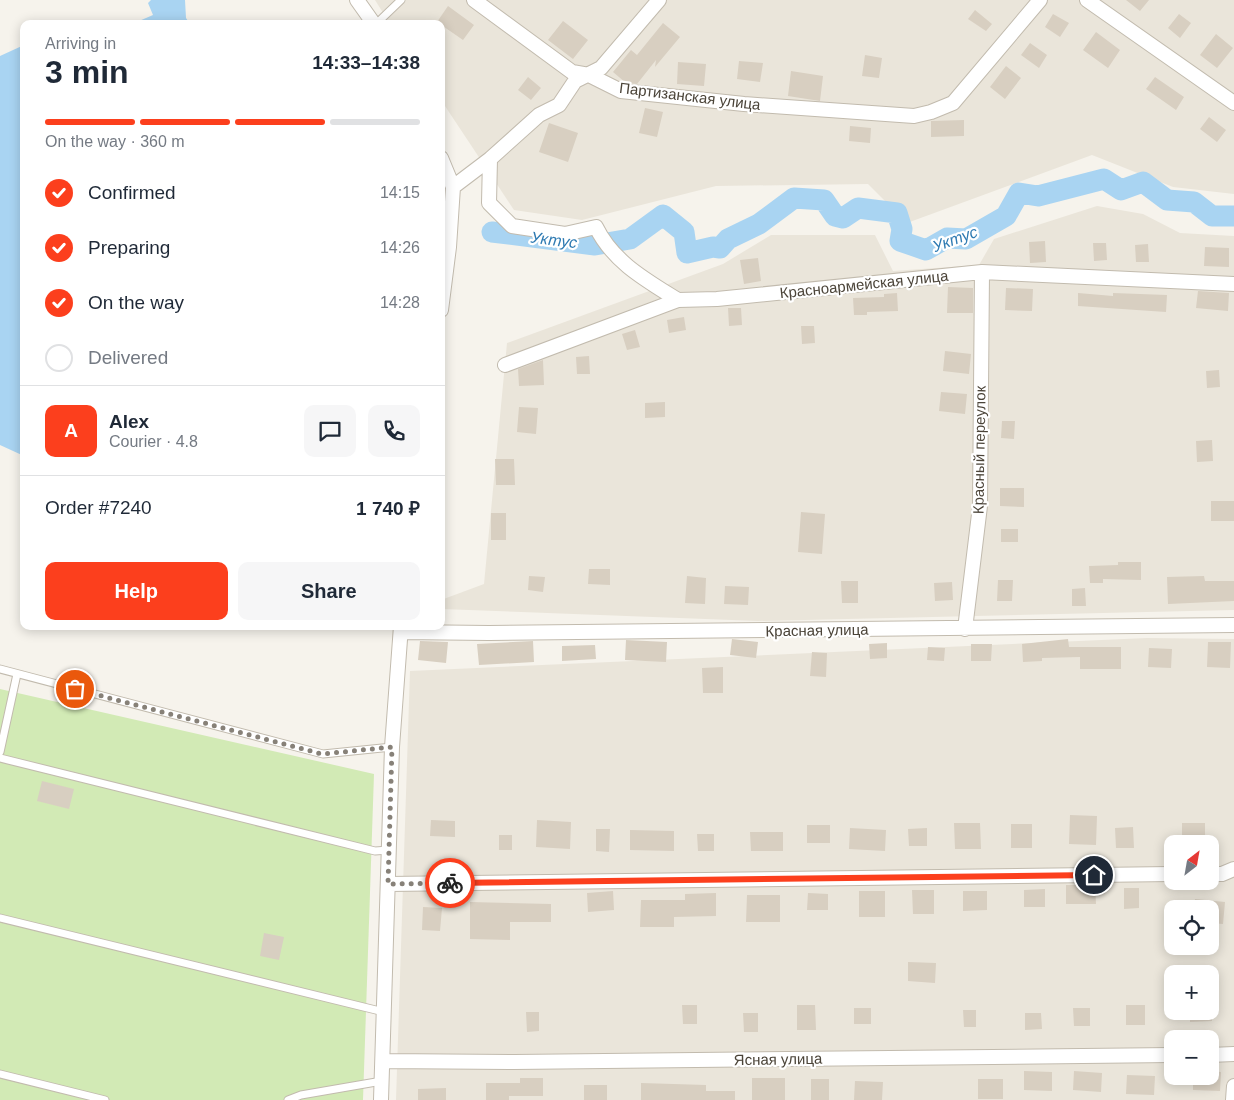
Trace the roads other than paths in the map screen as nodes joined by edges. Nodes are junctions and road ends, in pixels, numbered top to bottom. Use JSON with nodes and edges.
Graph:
{"nodes":[{"id":1,"x":357,"y":0,"type":"edge"},
{"id":2,"x":401,"y":0,"type":"edge"},
{"id":3,"x":474,"y":0,"type":"edge"},
{"id":4,"x":659,"y":0,"type":"edge"},
{"id":5,"x":1040,"y":0,"type":"edge"},
{"id":6,"x":1087,"y":0,"type":"edge"},
{"id":7,"x":372,"y":20,"type":"edge"},
{"id":8,"x":379,"y":20,"type":"edge"},
{"id":9,"x":589,"y":75,"type":"junction"},
{"id":10,"x":1234,"y":103,"type":"edge"},
{"id":11,"x":490,"y":158,"type":"junction"},
{"id":12,"x":445,"y":167,"type":"edge"},
{"id":13,"x":453,"y":186,"type":"junction"},
{"id":14,"x":982,"y":272,"type":"junction"},
{"id":15,"x":445,"y":278,"type":"edge"},
{"id":16,"x":1234,"y":284,"type":"edge"},
{"id":17,"x":678,"y":300,"type":"junction"},
{"id":18,"x":505,"y":365,"type":"dead end"},
{"id":19,"x":1234,"y":625,"type":"edge"},
{"id":20,"x":965,"y":628,"type":"junction"},
{"id":21,"x":445,"y":629,"type":"edge"},
{"id":22,"x":401,"y":630,"type":"edge"},
{"id":23,"x":0,"y":669,"type":"edge"},
{"id":24,"x":17,"y":674,"type":"junction"},
{"id":25,"x":392,"y":747,"type":"junction"},
{"id":26,"x":0,"y":752,"type":"edge"},
{"id":27,"x":0,"y":758,"type":"edge"},
{"id":28,"x":390,"y":850,"type":"junction"},
{"id":29,"x":1234,"y":870,"type":"edge"},
{"id":30,"x":1164,"y":874,"type":"edge"},
{"id":31,"x":1219,"y":874,"type":"edge"},
{"id":32,"x":388,"y":884,"type":"junction"},
{"id":33,"x":0,"y":918,"type":"edge"},
{"id":34,"x":384,"y":1012,"type":"junction"},
{"id":35,"x":1219,"y":1054,"type":"edge"},
{"id":36,"x":1234,"y":1054,"type":"edge"},
{"id":37,"x":1164,"y":1055,"type":"edge"},
{"id":38,"x":382,"y":1061,"type":"junction"},
{"id":39,"x":0,"y":1074,"type":"edge"},
{"id":40,"x":382,"y":1081,"type":"junction"},
{"id":41,"x":1234,"y":1086,"type":"edge"},
{"id":42,"x":106,"y":1100,"type":"edge"},
{"id":43,"x":288,"y":1100,"type":"edge"},
{"id":44,"x":380,"y":1100,"type":"edge"},
{"id":45,"x":1233,"y":1100,"type":"edge"}],
"edges":[{"from":1,"to":7,"type":"street"},
{"from":2,"to":8,"type":"lane"},
{"from":3,"to":9,"type":"street","name":"Партизанская улица"},
{"from":4,"to":9,"type":"street"},
{"from":5,"to":9,"type":"street","name":"Партизанская улица"},
{"from":6,"to":10,"type":"street"},
{"from":9,"to":11,"type":"street"},
{"from":11,"to":13,"type":"street"},
{"from":11,"to":17,"type":"street"},
{"from":12,"to":13,"type":"street"},
{"from":13,"to":15,"type":"street"},
{"from":14,"to":16,"type":"street","name":"Красноармейская улица"},
{"from":14,"to":17,"type":"street","name":"Красноармейская улица"},
{"from":14,"to":20,"type":"street","name":"Красный переулок"},
{"from":17,"to":18,"type":"street","name":"Красноармейская улица"},
{"from":19,"to":20,"type":"street","name":"Красная улица"},
{"from":20,"to":21,"type":"street","name":"Красная улица"},
{"from":22,"to":25,"type":"street"},
{"from":23,"to":24,"type":"lane"},
{"from":24,"to":25,"type":"lane"},
{"from":24,"to":26,"type":"lane"},
{"from":25,"to":28,"type":"street"},
{"from":27,"to":28,"type":"lane"},
{"from":28,"to":32,"type":"street"},
{"from":29,"to":31,"type":"street"},
{"from":30,"to":32,"type":"street"},
{"from":32,"to":34,"type":"street"},
{"from":33,"to":34,"type":"lane"},
{"from":34,"to":38,"type":"street"},
{"from":35,"to":36,"type":"street"},
{"from":37,"to":38,"type":"street","name":"Ясная улица"},
{"from":38,"to":40,"type":"street"},
{"from":39,"to":42,"type":"lane"},
{"from":40,"to":43,"type":"lane"},
{"from":40,"to":44,"type":"street"},
{"from":41,"to":45,"type":"street"}]}
